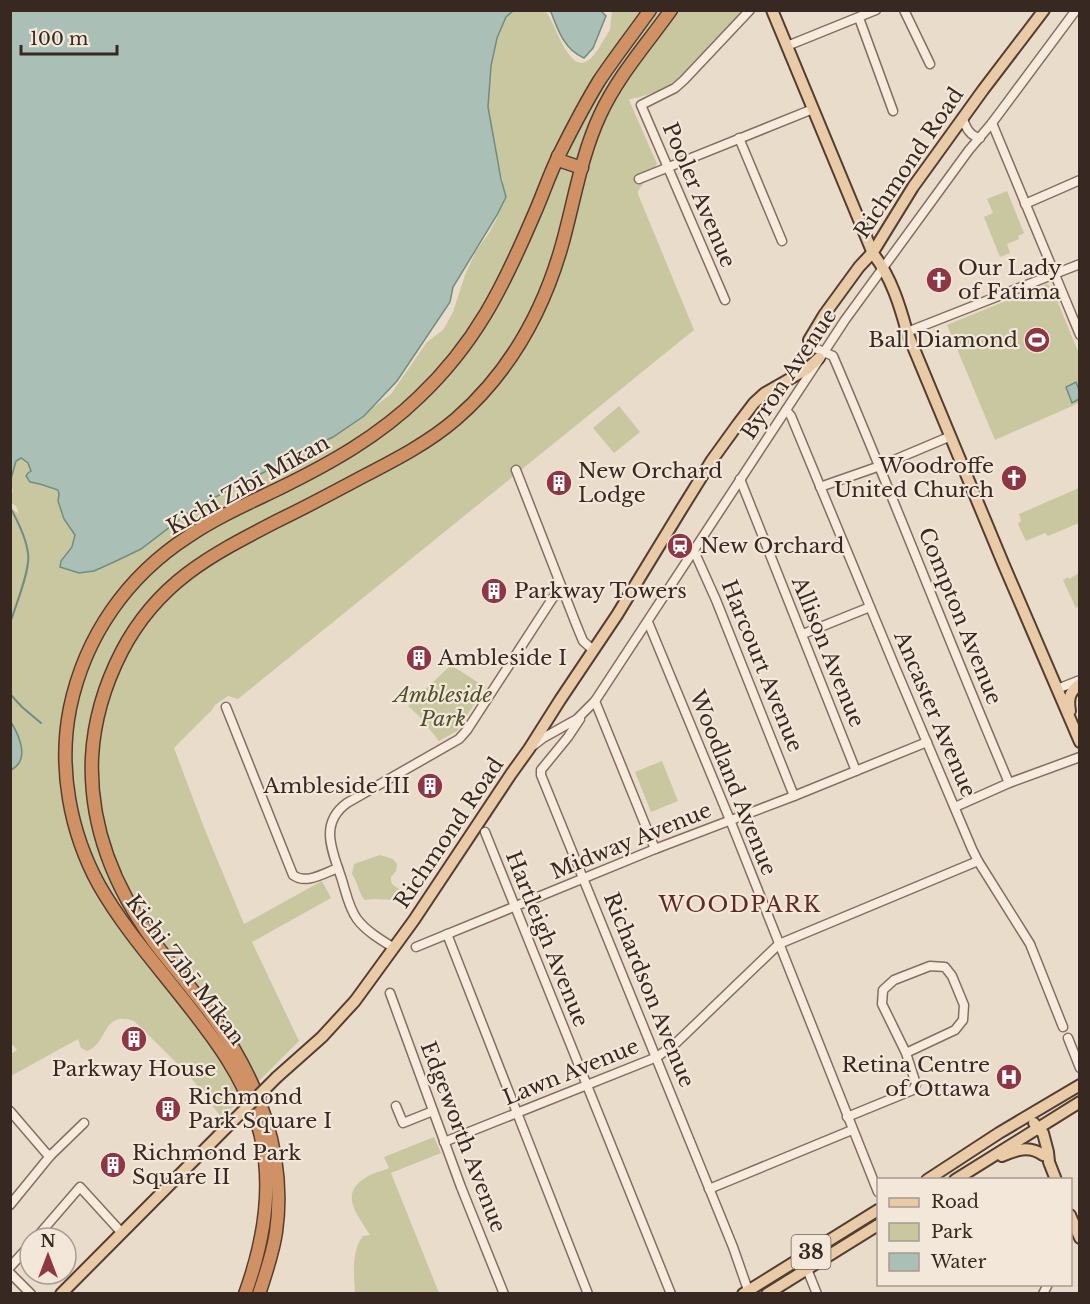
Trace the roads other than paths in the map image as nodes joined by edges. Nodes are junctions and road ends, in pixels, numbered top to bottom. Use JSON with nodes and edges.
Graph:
{"nodes":[{"id":1,"x":650,"y":10,"type":"edge"},
{"id":2,"x":671,"y":10,"type":"edge"},
{"id":3,"x":750,"y":10,"type":"edge"},
{"id":4,"x":772,"y":10,"type":"edge"},
{"id":5,"x":876,"y":10,"type":"edge"},
{"id":6,"x":904,"y":10,"type":"edge"},
{"id":7,"x":1044,"y":10,"type":"edge"},
{"id":8,"x":1076,"y":10,"type":"edge"},
{"id":9,"x":858,"y":18,"type":"junction"},
{"id":10,"x":787,"y":46,"type":"junction"},
{"id":11,"x":930,"y":64,"type":"dead end"},
{"id":12,"x":813,"y":109,"type":"junction"},
{"id":13,"x":893,"y":111,"type":"dead end"},
{"id":14,"x":963,"y":118,"type":"junction"},
{"id":15,"x":992,"y":123,"type":"junction"},
{"id":16,"x":739,"y":138,"type":"junction"},
{"id":17,"x":980,"y":138,"type":"junction"},
{"id":18,"x":558,"y":156,"type":"junction"},
{"id":19,"x":583,"y":164,"type":"junction"},
{"id":20,"x":668,"y":166,"type":"junction"},
{"id":21,"x":639,"y":179,"type":"dead end"},
{"id":22,"x":1080,"y":180,"type":"edge"},
{"id":23,"x":1025,"y":204,"type":"junction"},
{"id":24,"x":783,"y":241,"type":"dead end"},
{"id":25,"x":873,"y":253,"type":"junction"},
{"id":26,"x":1080,"y":264,"type":"edge"},
{"id":27,"x":880,"y":271,"type":"junction"},
{"id":28,"x":1053,"y":274,"type":"junction"},
{"id":29,"x":724,"y":300,"type":"dead end"},
{"id":30,"x":907,"y":332,"type":"junction"},
{"id":31,"x":1080,"y":335,"type":"edge"},
{"id":32,"x":809,"y":340,"type":"joint"},
{"id":33,"x":822,"y":355,"type":"junction"},
{"id":34,"x":786,"y":410,"type":"junction"},
{"id":35,"x":951,"y":436,"type":"junction"},
{"id":36,"x":880,"y":466,"type":"junction"},
{"id":37,"x":516,"y":470,"type":"dead end"},
{"id":38,"x":740,"y":479,"type":"junction"},
{"id":39,"x":820,"y":487,"type":"junction"},
{"id":40,"x":694,"y":551,"type":"junction"},
{"id":41,"x":564,"y":593,"type":"junction"},
{"id":42,"x":870,"y":607,"type":"junction"},
{"id":43,"x":648,"y":622,"type":"junction"},
{"id":44,"x":802,"y":634,"type":"junction"},
{"id":45,"x":593,"y":650,"type":"junction"},
{"id":46,"x":1080,"y":682,"type":"edge"},
{"id":47,"x":1057,"y":689,"type":"junction"},
{"id":48,"x":594,"y":702,"type":"junction"},
{"id":49,"x":226,"y":707,"type":"dead end"},
{"id":50,"x":584,"y":713,"type":"junction"},
{"id":51,"x":1071,"y":723,"type":"junction"},
{"id":52,"x":927,"y":742,"type":"junction"},
{"id":53,"x":1080,"y":742,"type":"edge"},
{"id":54,"x":529,"y":749,"type":"junction"},
{"id":55,"x":1080,"y":757,"type":"edge"},
{"id":56,"x":856,"y":771,"type":"junction"},
{"id":57,"x":1009,"y":783,"type":"junction"},
{"id":58,"x":794,"y":796,"type":"junction"},
{"id":59,"x":955,"y":807,"type":"junction"},
{"id":60,"x":730,"y":820,"type":"junction"},
{"id":61,"x":485,"y":832,"type":"dead end"},
{"id":62,"x":655,"y":849,"type":"junction"},
{"id":63,"x":978,"y":861,"type":"junction"},
{"id":64,"x":338,"y":868,"type":"junction"},
{"id":65,"x":584,"y":879,"type":"junction"},
{"id":66,"x":515,"y":907,"type":"junction"},
{"id":67,"x":447,"y":934,"type":"junction"},
{"id":68,"x":779,"y":944,"type":"junction"},
{"id":69,"x":416,"y":947,"type":"dead end"},
{"id":70,"x":394,"y":948,"type":"junction"},
{"id":71,"x":390,"y":993,"type":"dead end"},
{"id":72,"x":1063,"y":1027,"type":"dead end"},
{"id":73,"x":1068,"y":1038,"type":"dead end"},
{"id":74,"x":906,"y":1053,"type":"junction"},
{"id":75,"x":657,"y":1057,"type":"junction"},
{"id":76,"x":1080,"y":1068,"type":"edge"},
{"id":77,"x":1080,"y":1084,"type":"edge"},
{"id":78,"x":587,"y":1086,"type":"junction"},
{"id":79,"x":1080,"y":1102,"type":"edge"},
{"id":80,"x":396,"y":1106,"type":"dead end"},
{"id":81,"x":10,"y":1111,"type":"edge"},
{"id":82,"x":433,"y":1111,"type":"junction"},
{"id":83,"x":517,"y":1114,"type":"junction"},
{"id":84,"x":1030,"y":1114,"type":"junction"},
{"id":85,"x":847,"y":1117,"type":"junction"},
{"id":86,"x":84,"y":1123,"type":"dead end"},
{"id":87,"x":1037,"y":1128,"type":"junction"},
{"id":88,"x":852,"y":1130,"type":"junction"},
{"id":89,"x":444,"y":1142,"type":"junction"},
{"id":90,"x":50,"y":1156,"type":"junction"},
{"id":91,"x":1046,"y":1159,"type":"junction"},
{"id":92,"x":979,"y":1165,"type":"junction"},
{"id":93,"x":929,"y":1178,"type":"edge"},
{"id":94,"x":957,"y":1178,"type":"edge"},
{"id":95,"x":1056,"y":1178,"type":"edge"},
{"id":96,"x":877,"y":1187,"type":"edge"},
{"id":97,"x":709,"y":1188,"type":"junction"},
{"id":98,"x":10,"y":1205,"type":"edge"},
{"id":99,"x":877,"y":1211,"type":"edge"},
{"id":100,"x":46,"y":1226,"type":"edge"},
{"id":101,"x":877,"y":1226,"type":"edge"},
{"id":102,"x":121,"y":1232,"type":"junction"},
{"id":103,"x":807,"y":1269,"type":"junction"},
{"id":104,"x":10,"y":1273,"type":"edge"},
{"id":105,"x":746,"y":1292,"type":"edge"},
{"id":106,"x":31,"y":1293,"type":"edge"},
{"id":107,"x":61,"y":1293,"type":"edge"},
{"id":108,"x":245,"y":1293,"type":"edge"},
{"id":109,"x":259,"y":1293,"type":"edge"},
{"id":110,"x":504,"y":1293,"type":"edge"},
{"id":111,"x":588,"y":1293,"type":"edge"},
{"id":112,"x":671,"y":1293,"type":"edge"},
{"id":113,"x":767,"y":1293,"type":"edge"},
{"id":114,"x":817,"y":1293,"type":"edge"}],
"edges":[{"from":1,"to":18,"type":"highway","name":"Kichi Zībī Mīkan"},
{"from":2,"to":19,"type":"highway","name":"Kichi Zībī Mīkan"},
{"from":3,"to":20,"type":"street","name":"Pooler Avenue"},
{"from":4,"to":10,"type":"main road"},
{"from":5,"to":9,"type":"street"},
{"from":6,"to":11,"type":"street"},
{"from":7,"to":14,"type":"main road","name":"Richmond Road"},
{"from":8,"to":15,"type":"street","name":"Byron Avenue"},
{"from":9,"to":10,"type":"street"},
{"from":9,"to":13,"type":"street"},
{"from":10,"to":12,"type":"main road"},
{"from":12,"to":16,"type":"street"},
{"from":12,"to":25,"type":"main road"},
{"from":14,"to":17,"type":"street"},
{"from":14,"to":25,"type":"main road","name":"Richmond Road"},
{"from":15,"to":17,"type":"street","name":"Byron Avenue"},
{"from":15,"to":23,"type":"street"},
{"from":16,"to":20,"type":"street"},
{"from":16,"to":24,"type":"street"},
{"from":17,"to":27,"type":"street","name":"Byron Avenue"},
{"from":18,"to":19,"type":"highway"},
{"from":18,"to":108,"type":"highway","name":"Kichi Zībī Mīkan"},
{"from":19,"to":109,"type":"highway","name":"Kichi Zībī Mīkan"},
{"from":20,"to":21,"type":"street"},
{"from":20,"to":29,"type":"street","name":"Pooler Avenue"},
{"from":22,"to":23,"type":"street"},
{"from":23,"to":28,"type":"street"},
{"from":25,"to":27,"type":"main road"},
{"from":25,"to":32,"type":"main road","name":"Richmond Road"},
{"from":26,"to":28,"type":"street"},
{"from":27,"to":30,"type":"main road"},
{"from":27,"to":33,"type":"street","name":"Byron Avenue"},
{"from":28,"to":30,"type":"street"},
{"from":28,"to":31,"type":"street"},
{"from":30,"to":35,"type":"main road"},
{"from":32,"to":33,"type":"street","name":"Compton Avenue"},
{"from":33,"to":34,"type":"street","name":"Byron Avenue"},
{"from":33,"to":36,"type":"street","name":"Compton Avenue"},
{"from":33,"to":45,"type":"main road","name":"Richmond Road"},
{"from":34,"to":38,"type":"street","name":"Byron Avenue"},
{"from":34,"to":39,"type":"street","name":"Ancaster Avenue"},
{"from":35,"to":36,"type":"street"},
{"from":35,"to":47,"type":"main road"},
{"from":36,"to":39,"type":"street"},
{"from":36,"to":57,"type":"street","name":"Compton Avenue"},
{"from":37,"to":41,"type":"street"},
{"from":38,"to":40,"type":"street","name":"Byron Avenue"},
{"from":38,"to":44,"type":"street","name":"Allison Avenue"},
{"from":39,"to":42,"type":"street","name":"Ancaster Avenue"},
{"from":40,"to":43,"type":"street","name":"Byron Avenue"},
{"from":40,"to":58,"type":"street","name":"Harcourt Avenue"},
{"from":41,"to":45,"type":"street"},
{"from":41,"to":64,"type":"street"},
{"from":42,"to":44,"type":"street"},
{"from":42,"to":52,"type":"street","name":"Ancaster Avenue"},
{"from":43,"to":48,"type":"street","name":"Byron Avenue"},
{"from":43,"to":60,"type":"street","name":"Woodland Avenue"},
{"from":44,"to":56,"type":"street","name":"Allison Avenue"},
{"from":45,"to":54,"type":"main road","name":"Richmond Road"},
{"from":46,"to":47,"type":"street"},
{"from":46,"to":51,"type":"main road"},
{"from":47,"to":51,"type":"main road"},
{"from":48,"to":50,"type":"street","name":"Byron Avenue"},
{"from":48,"to":62,"type":"street"},
{"from":49,"to":64,"type":"street"},
{"from":50,"to":54,"type":"street","name":"Byron Avenue"},
{"from":50,"to":65,"type":"street","name":"Richardson Avenue"},
{"from":51,"to":53,"type":"main road"},
{"from":52,"to":56,"type":"street","name":"Midway Avenue"},
{"from":52,"to":59,"type":"street","name":"Ancaster Avenue"},
{"from":54,"to":70,"type":"main road","name":"Richmond Road"},
{"from":55,"to":57,"type":"street"},
{"from":56,"to":58,"type":"street","name":"Midway Avenue"},
{"from":57,"to":59,"type":"street"},
{"from":58,"to":60,"type":"street","name":"Midway Avenue"},
{"from":59,"to":63,"type":"street","name":"Ancaster Avenue"},
{"from":60,"to":62,"type":"street","name":"Midway Avenue"},
{"from":60,"to":68,"type":"street","name":"Woodland Avenue"},
{"from":61,"to":66,"type":"street","name":"Hartleigh Avenue"},
{"from":62,"to":65,"type":"street","name":"Midway Avenue"},
{"from":63,"to":68,"type":"street","name":"Lawn Avenue"},
{"from":63,"to":72,"type":"street","name":"Ancaster Avenue"},
{"from":64,"to":70,"type":"street"},
{"from":65,"to":66,"type":"street","name":"Midway Avenue"},
{"from":65,"to":75,"type":"street","name":"Richardson Avenue"},
{"from":66,"to":67,"type":"street","name":"Midway Avenue"},
{"from":66,"to":78,"type":"street","name":"Hartleigh Avenue"},
{"from":67,"to":69,"type":"street","name":"Midway Avenue"},
{"from":67,"to":83,"type":"street"},
{"from":68,"to":75,"type":"street","name":"Lawn Avenue"},
{"from":68,"to":85,"type":"street","name":"Woodland Avenue"},
{"from":70,"to":102,"type":"main road","name":"Richmond Road","bridge":true},
{"from":71,"to":82,"type":"street","name":"Edgeworth Avenue"},
{"from":73,"to":76,"type":"street"},
{"from":74,"to":74,"type":"street"},
{"from":74,"to":85,"type":"street"},
{"from":75,"to":78,"type":"street","name":"Lawn Avenue"},
{"from":75,"to":97,"type":"street","name":"Richardson Avenue"},
{"from":77,"to":84,"type":"main road"},
{"from":78,"to":83,"type":"street","name":"Lawn Avenue"},
{"from":78,"to":112,"type":"street","name":"Hartleigh Avenue"},
{"from":79,"to":87,"type":"main road"},
{"from":80,"to":82,"type":"street"},
{"from":81,"to":90,"type":"street"},
{"from":82,"to":89,"type":"street","name":"Edgeworth Avenue"},
{"from":83,"to":89,"type":"street","name":"Lawn Avenue"},
{"from":83,"to":111,"type":"street"},
{"from":84,"to":87,"type":"main road"},
{"from":84,"to":93,"type":"main road"},
{"from":85,"to":88,"type":"street","name":"Woodland Avenue"},
{"from":86,"to":90,"type":"street"},
{"from":87,"to":91,"type":"main road"},
{"from":87,"to":92,"type":"main road"},
{"from":88,"to":96,"type":"street","name":"Woodland Avenue"},
{"from":88,"to":97,"type":"street"},
{"from":89,"to":110,"type":"street","name":"Edgeworth Avenue"},
{"from":90,"to":98,"type":"street"},
{"from":91,"to":92,"type":"main road"},
{"from":91,"to":95,"type":"main road"},
{"from":92,"to":94,"type":"main road"},
{"from":97,"to":105,"type":"street","name":"Richardson Avenue"},
{"from":99,"to":105,"type":"main road","number":"38"},
{"from":100,"to":102,"type":"street"},
{"from":101,"to":103,"type":"main road","number":"38"},
{"from":102,"to":107,"type":"main road","name":"Richmond Road"},
{"from":103,"to":113,"type":"main road","number":"38"},
{"from":103,"to":114,"type":"street"},
{"from":104,"to":106,"type":"street"}]}
